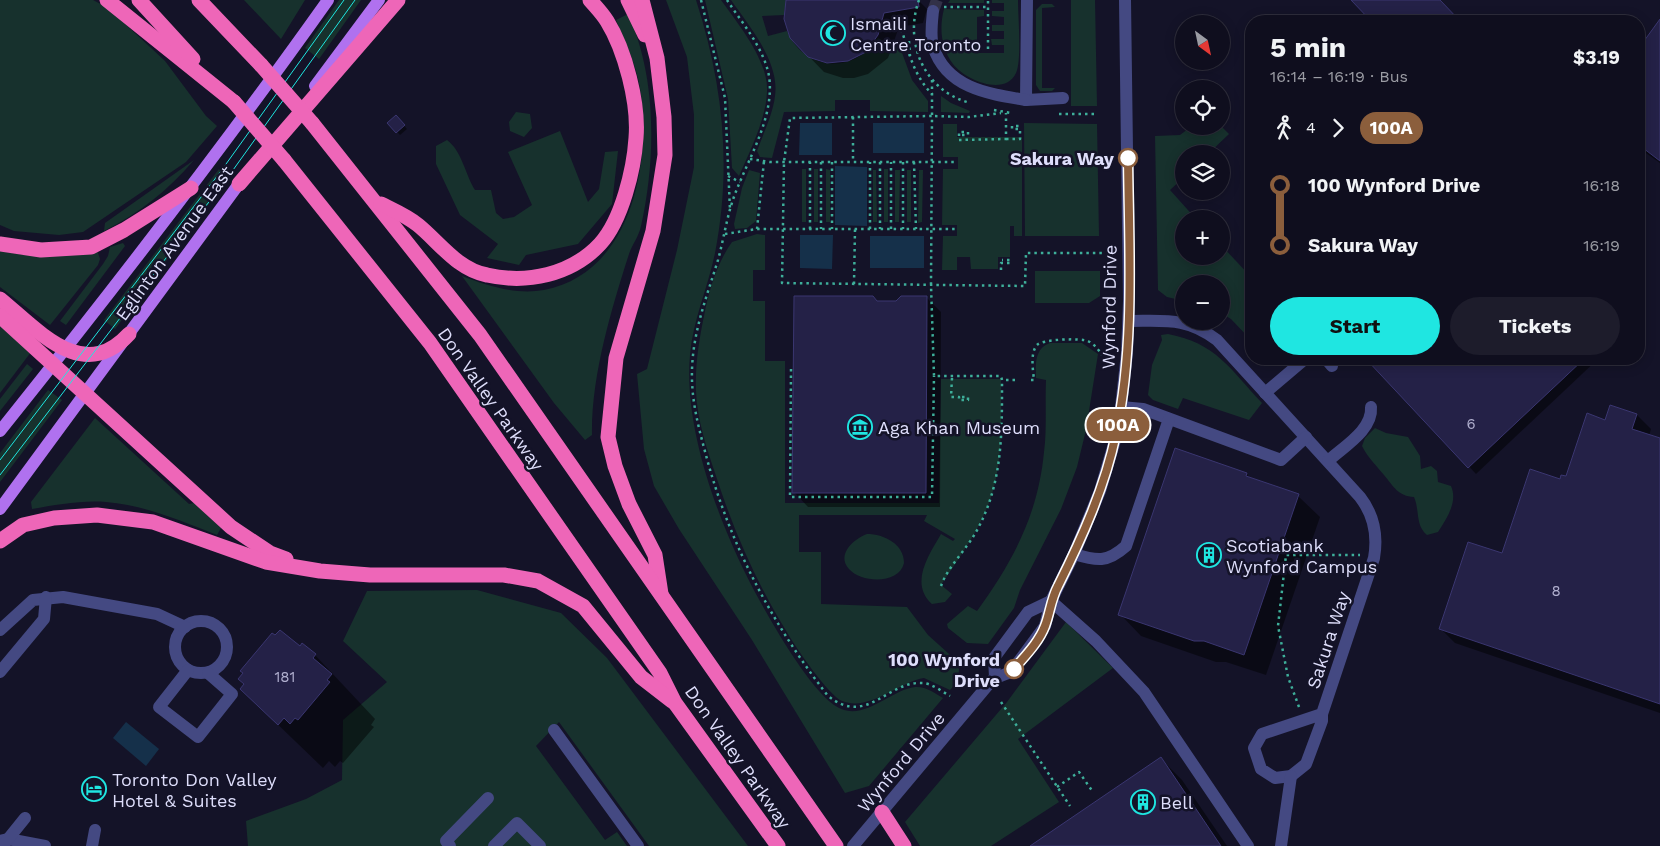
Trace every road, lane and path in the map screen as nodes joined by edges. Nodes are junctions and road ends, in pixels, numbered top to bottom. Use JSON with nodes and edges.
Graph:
{"nodes":[{"id":1,"x":107,"y":0,"type":"edge"},
{"id":2,"x":139,"y":0,"type":"edge"},
{"id":3,"x":199,"y":0,"type":"edge"},
{"id":4,"x":328,"y":0,"type":"edge"},
{"id":5,"x":379,"y":0,"type":"edge"},
{"id":6,"x":398,"y":0,"type":"edge"},
{"id":7,"x":590,"y":0,"type":"edge"},
{"id":8,"x":628,"y":0,"type":"edge"},
{"id":9,"x":642,"y":0,"type":"edge"},
{"id":10,"x":701,"y":0,"type":"edge"},
{"id":11,"x":727,"y":0,"type":"edge"},
{"id":12,"x":988,"y":0,"type":"edge"},
{"id":13,"x":1027,"y":0,"type":"edge"},
{"id":14,"x":1125,"y":0,"type":"edge"},
{"id":15,"x":916,"y":7,"type":"dead end"},
{"id":16,"x":988,"y":7,"type":"junction"},
{"id":17,"x":934,"y":8,"type":"junction"},
{"id":18,"x":881,"y":27,"type":"dead end"},
{"id":19,"x":909,"y":41,"type":"dead end"},
{"id":20,"x":988,"y":49,"type":"dead end"},
{"id":21,"x":657,"y":58,"type":"junction"},
{"id":22,"x":910,"y":58,"type":"junction"},
{"id":23,"x":932,"y":80,"type":"dead end"},
{"id":24,"x":932,"y":94,"type":"junction"},
{"id":25,"x":1063,"y":98,"type":"dead end"},
{"id":26,"x":1026,"y":100,"type":"junction"},
{"id":27,"x":234,"y":102,"type":"junction"},
{"id":28,"x":932,"y":116,"type":"junction"},
{"id":29,"x":853,"y":117,"type":"junction"},
{"id":30,"x":1019,"y":126,"type":"dead end"},
{"id":31,"x":962,"y":135,"type":"dead end"},
{"id":32,"x":1006,"y":139,"type":"junction"},
{"id":33,"x":750,"y":159,"type":"junction"},
{"id":34,"x":764,"y":161,"type":"junction"},
{"id":35,"x":784,"y":162,"type":"junction"},
{"id":36,"x":810,"y":162,"type":"junction"},
{"id":37,"x":821,"y":162,"type":"junction"},
{"id":38,"x":832,"y":162,"type":"junction"},
{"id":39,"x":853,"y":162,"type":"junction"},
{"id":40,"x":870,"y":162,"type":"junction"},
{"id":41,"x":880,"y":162,"type":"junction"},
{"id":42,"x":891,"y":162,"type":"junction"},
{"id":43,"x":902,"y":162,"type":"junction"},
{"id":44,"x":914,"y":162,"type":"junction"},
{"id":45,"x":932,"y":162,"type":"junction"},
{"id":46,"x":955,"y":162,"type":"dead end"},
{"id":47,"x":728,"y":176,"type":"junction"},
{"id":48,"x":740,"y":182,"type":"junction"},
{"id":49,"x":238,"y":184,"type":"junction"},
{"id":50,"x":191,"y":188,"type":"junction"},
{"id":51,"x":375,"y":201,"type":"junction"},
{"id":52,"x":730,"y":214,"type":"junction"},
{"id":53,"x":757,"y":228,"type":"junction"},
{"id":54,"x":782,"y":229,"type":"junction"},
{"id":55,"x":810,"y":229,"type":"junction"},
{"id":56,"x":821,"y":229,"type":"junction"},
{"id":57,"x":832,"y":229,"type":"junction"},
{"id":58,"x":855,"y":229,"type":"junction"},
{"id":59,"x":870,"y":229,"type":"junction"},
{"id":60,"x":880,"y":229,"type":"junction"},
{"id":61,"x":891,"y":229,"type":"junction"},
{"id":62,"x":903,"y":229,"type":"junction"},
{"id":63,"x":916,"y":229,"type":"junction"},
{"id":64,"x":931,"y":229,"type":"junction"},
{"id":65,"x":956,"y":229,"type":"dead end"},
{"id":66,"x":725,"y":234,"type":"junction"},
{"id":67,"x":0,"y":244,"type":"edge"},
{"id":68,"x":1102,"y":253,"type":"dead end"},
{"id":69,"x":1002,"y":260,"type":"dead end"},
{"id":70,"x":1001,"y":270,"type":"dead end"},
{"id":71,"x":854,"y":284,"type":"junction"},
{"id":72,"x":931,"y":285,"type":"junction"},
{"id":73,"x":0,"y":299,"type":"edge"},
{"id":74,"x":0,"y":316,"type":"edge"},
{"id":75,"x":1129,"y":321,"type":"junction"},
{"id":76,"x":129,"y":334,"type":"junction"},
{"id":77,"x":65,"y":350,"type":"junction"},
{"id":78,"x":1102,"y":355,"type":"dead end"},
{"id":79,"x":53,"y":364,"type":"junction"},
{"id":80,"x":1298,"y":365,"type":"edge"},
{"id":81,"x":791,"y":369,"type":"dead end"},
{"id":82,"x":934,"y":376,"type":"junction"},
{"id":83,"x":952,"y":378,"type":"dead end"},
{"id":84,"x":1002,"y":380,"type":"junction"},
{"id":85,"x":1014,"y":380,"type":"dead end"},
{"id":86,"x":1031,"y":380,"type":"dead end"},
{"id":87,"x":1265,"y":393,"type":"junction"},
{"id":88,"x":86,"y":394,"type":"junction"},
{"id":89,"x":962,"y":397,"type":"dead end"},
{"id":90,"x":1121,"y":407,"type":"junction"},
{"id":91,"x":1371,"y":407,"type":"dead end"},
{"id":92,"x":1169,"y":419,"type":"junction"},
{"id":93,"x":0,"y":431,"type":"edge"},
{"id":94,"x":1306,"y":437,"type":"junction"},
{"id":95,"x":1328,"y":461,"type":"junction"},
{"id":96,"x":0,"y":509,"type":"edge"},
{"id":97,"x":0,"y":541,"type":"edge"},
{"id":98,"x":1074,"y":554,"type":"junction"},
{"id":99,"x":1374,"y":554,"type":"junction"},
{"id":100,"x":320,"y":571,"type":"junction"},
{"id":101,"x":941,"y":586,"type":"dead end"},
{"id":102,"x":46,"y":597,"type":"junction"},
{"id":103,"x":661,"y":597,"type":"junction"},
{"id":104,"x":1050,"y":601,"type":"junction"},
{"id":105,"x":185,"y":627,"type":"junction"},
{"id":106,"x":0,"y":630,"type":"edge"},
{"id":107,"x":188,"y":670,"type":"junction"},
{"id":108,"x":0,"y":672,"type":"edge"},
{"id":109,"x":208,"y":673,"type":"junction"},
{"id":110,"x":995,"y":677,"type":"junction"},
{"id":111,"x":950,"y":696,"type":"dead end"},
{"id":112,"x":1001,"y":702,"type":"dead end"},
{"id":113,"x":675,"y":704,"type":"junction"},
{"id":114,"x":1322,"y":714,"type":"junction"},
{"id":115,"x":1305,"y":720,"type":"junction"},
{"id":116,"x":554,"y":730,"type":"dead end"},
{"id":117,"x":1291,"y":776,"type":"junction"},
{"id":118,"x":1057,"y":787,"type":"junction"},
{"id":119,"x":1092,"y":792,"type":"dead end"},
{"id":120,"x":488,"y":798,"type":"dead end"},
{"id":121,"x":1070,"y":806,"type":"dead end"},
{"id":122,"x":882,"y":812,"type":"junction"},
{"id":123,"x":25,"y":818,"type":"dead end"},
{"id":124,"x":96,"y":830,"type":"dead end"},
{"id":125,"x":3,"y":842,"type":"edge"},
{"id":126,"x":45,"y":846,"type":"edge"},
{"id":127,"x":92,"y":846,"type":"edge"},
{"id":128,"x":450,"y":846,"type":"edge"},
{"id":129,"x":494,"y":846,"type":"edge"},
{"id":130,"x":540,"y":846,"type":"edge"},
{"id":131,"x":638,"y":846,"type":"edge"},
{"id":132,"x":778,"y":846,"type":"edge"},
{"id":133,"x":836,"y":846,"type":"edge"},
{"id":134,"x":853,"y":846,"type":"edge"},
{"id":135,"x":904,"y":846,"type":"edge"},
{"id":136,"x":1248,"y":846,"type":"edge"},
{"id":137,"x":1280,"y":846,"type":"edge"}],
"edges":[{"from":1,"to":27,"type":"highway"},
{"from":2,"to":27,"type":"highway","name":"Don Valley Parkway"},
{"from":3,"to":51,"type":"highway","name":"Don Valley Parkway","bridge":true},
{"from":4,"to":50,"type":"main road","name":"Eglinton Avenue East"},
{"from":5,"to":49,"type":"main road","name":"Eglinton Avenue East"},
{"from":6,"to":49,"type":"highway"},
{"from":7,"to":51,"type":"highway"},
{"from":8,"to":21,"type":"highway"},
{"from":9,"to":21,"type":"highway"},
{"from":10,"to":47,"type":"path"},
{"from":11,"to":33,"type":"path"},
{"from":12,"to":16,"type":"path"},
{"from":13,"to":26,"type":"street"},
{"from":14,"to":75,"type":"street","name":"Wynford Drive"},
{"from":15,"to":17,"type":"path"},
{"from":16,"to":17,"type":"path"},
{"from":16,"to":20,"type":"path"},
{"from":17,"to":26,"type":"street"},
{"from":18,"to":22,"type":"path"},
{"from":19,"to":22,"type":"path"},
{"from":21,"to":103,"type":"highway"},
{"from":22,"to":24,"type":"path"},
{"from":23,"to":24,"type":"path"},
{"from":24,"to":28,"type":"path"},
{"from":25,"to":26,"type":"street"},
{"from":27,"to":113,"type":"highway","name":"Don Valley Parkway","bridge":true},
{"from":28,"to":29,"type":"path"},
{"from":28,"to":32,"type":"path"},
{"from":28,"to":45,"type":"path"},
{"from":29,"to":35,"type":"path"},
{"from":29,"to":39,"type":"path"},
{"from":30,"to":32,"type":"path"},
{"from":31,"to":32,"type":"path"},
{"from":33,"to":34,"type":"path"},
{"from":33,"to":48,"type":"path"},
{"from":34,"to":35,"type":"path"},
{"from":34,"to":53,"type":"path"},
{"from":35,"to":36,"type":"path"},
{"from":35,"to":54,"type":"path"},
{"from":36,"to":37,"type":"path"},
{"from":36,"to":55,"type":"path"},
{"from":37,"to":38,"type":"path"},
{"from":37,"to":56,"type":"path"},
{"from":38,"to":39,"type":"path"},
{"from":38,"to":57,"type":"path"},
{"from":39,"to":40,"type":"path"},
{"from":40,"to":41,"type":"path"},
{"from":40,"to":59,"type":"path"},
{"from":41,"to":42,"type":"path"},
{"from":41,"to":60,"type":"path"},
{"from":42,"to":43,"type":"path"},
{"from":42,"to":61,"type":"path"},
{"from":43,"to":44,"type":"path"},
{"from":43,"to":62,"type":"path"},
{"from":44,"to":45,"type":"path"},
{"from":44,"to":63,"type":"path"},
{"from":45,"to":46,"type":"path"},
{"from":45,"to":64,"type":"path"},
{"from":47,"to":48,"type":"path"},
{"from":47,"to":52,"type":"path"},
{"from":48,"to":52,"type":"path"},
{"from":49,"to":76,"type":"main road","name":"Eglinton Avenue East"},
{"from":50,"to":67,"type":"highway"},
{"from":50,"to":77,"type":"main road","name":"Eglinton Avenue East"},
{"from":51,"to":103,"type":"highway","name":"Don Valley Parkway"},
{"from":52,"to":66,"type":"path"},
{"from":53,"to":54,"type":"path"},
{"from":53,"to":66,"type":"path"},
{"from":54,"to":55,"type":"path"},
{"from":54,"to":71,"type":"path"},
{"from":55,"to":56,"type":"path"},
{"from":56,"to":57,"type":"path"},
{"from":57,"to":58,"type":"path"},
{"from":58,"to":59,"type":"path"},
{"from":58,"to":71,"type":"path"},
{"from":59,"to":60,"type":"path"},
{"from":60,"to":61,"type":"path"},
{"from":61,"to":62,"type":"path"},
{"from":62,"to":63,"type":"path"},
{"from":63,"to":64,"type":"path"},
{"from":64,"to":65,"type":"path"},
{"from":64,"to":72,"type":"path"},
{"from":66,"to":111,"type":"path"},
{"from":68,"to":72,"type":"path"},
{"from":69,"to":70,"type":"path"},
{"from":71,"to":72,"type":"path"},
{"from":72,"to":82,"type":"path"},
{"from":73,"to":77,"type":"highway"},
{"from":74,"to":79,"type":"highway"},
{"from":75,"to":87,"type":"street","name":"Sakura Way"},
{"from":75,"to":90,"type":"street","name":"Wynford Drive"},
{"from":76,"to":77,"type":"highway"},
{"from":76,"to":88,"type":"main road","name":"Eglinton Avenue East"},
{"from":77,"to":79,"type":"main road","name":"Eglinton Avenue East"},
{"from":78,"to":86,"type":"path"},
{"from":79,"to":88,"type":"highway"},
{"from":79,"to":93,"type":"main road","name":"Eglinton Avenue East"},
{"from":80,"to":87,"type":"street"},
{"from":81,"to":82,"type":"path"},
{"from":82,"to":84,"type":"path"},
{"from":83,"to":89,"type":"path"},
{"from":84,"to":85,"type":"path"},
{"from":84,"to":101,"type":"path"},
{"from":87,"to":94,"type":"street","name":"Sakura Way"},
{"from":88,"to":96,"type":"main road","name":"Eglinton Avenue East"},
{"from":88,"to":100,"type":"highway"},
{"from":90,"to":92,"type":"street"},
{"from":90,"to":98,"type":"street","name":"Wynford Drive"},
{"from":91,"to":95,"type":"street"},
{"from":92,"to":94,"type":"street"},
{"from":92,"to":98,"type":"street"},
{"from":94,"to":95,"type":"street","name":"Sakura Way"},
{"from":95,"to":99,"type":"street","name":"Sakura Way"},
{"from":97,"to":100,"type":"highway"},
{"from":98,"to":104,"type":"street","name":"Wynford Drive"},
{"from":99,"to":114,"type":"street","name":"Sakura Way"},
{"from":99,"to":115,"type":"path"},
{"from":100,"to":113,"type":"highway"},
{"from":102,"to":105,"type":"street"},
{"from":102,"to":106,"type":"street"},
{"from":102,"to":108,"type":"street"},
{"from":103,"to":133,"type":"highway","name":"Don Valley Parkway"},
{"from":104,"to":110,"type":"street","name":"Wynford Drive"},
{"from":104,"to":110,"type":"street"},
{"from":104,"to":136,"type":"street"},
{"from":105,"to":107,"type":"street"},
{"from":105,"to":109,"type":"street"},
{"from":107,"to":109,"type":"street"},
{"from":107,"to":109,"type":"street"},
{"from":110,"to":122,"type":"street","name":"Wynford Drive"},
{"from":112,"to":118,"type":"path"},
{"from":113,"to":132,"type":"highway","name":"Don Valley Parkway"},
{"from":114,"to":115,"type":"street","name":"Sakura Way"},
{"from":114,"to":117,"type":"street","name":"Sakura Way"},
{"from":115,"to":117,"type":"street","name":"Sakura Way"},
{"from":116,"to":131,"type":"street"},
{"from":117,"to":137,"type":"street"},
{"from":118,"to":119,"type":"path"},
{"from":118,"to":121,"type":"path"},
{"from":120,"to":128,"type":"street"},
{"from":122,"to":134,"type":"street","name":"Wynford Drive"},
{"from":122,"to":135,"type":"highway"},
{"from":123,"to":125,"type":"street"},
{"from":124,"to":127,"type":"street"},
{"from":125,"to":126,"type":"street"},
{"from":129,"to":130,"type":"street"}]}
